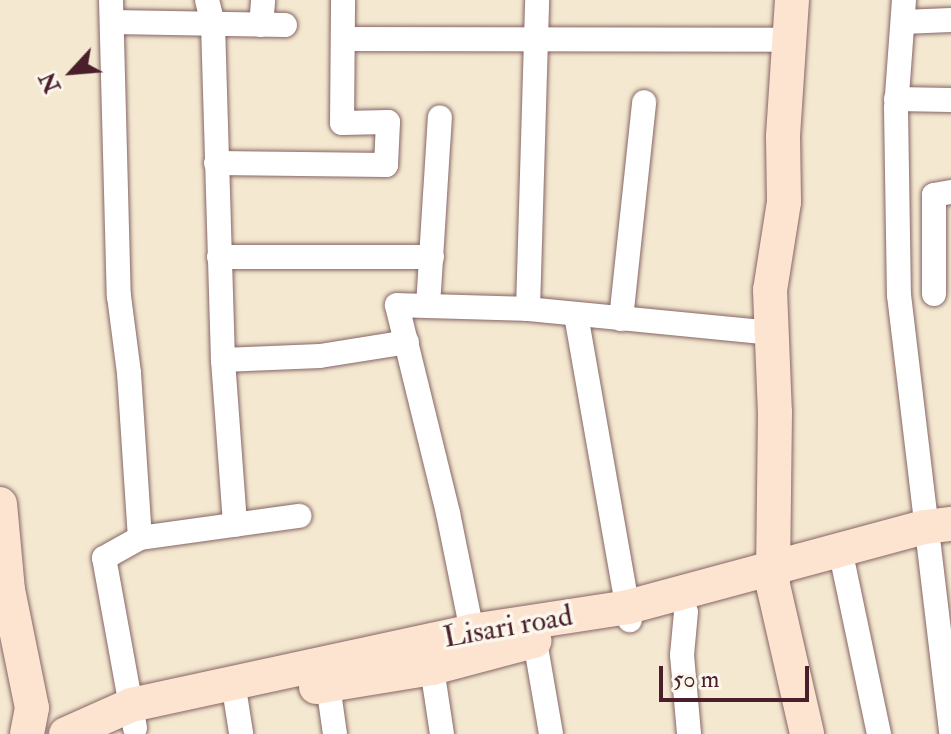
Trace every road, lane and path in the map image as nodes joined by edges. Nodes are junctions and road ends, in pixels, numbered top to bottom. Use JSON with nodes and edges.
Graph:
{"nodes":[{"id":1,"x":207,"y":0,"type":"edge"},
{"id":2,"x":263,"y":0,"type":"edge"},
{"id":3,"x":343,"y":0,"type":"edge"},
{"id":4,"x":537,"y":0,"type":"edge"},
{"id":5,"x":792,"y":0,"type":"edge"},
{"id":6,"x":112,"y":11,"type":"edge"},
{"id":7,"x":904,"y":11,"type":"edge"},
{"id":8,"x":951,"y":20,"type":"edge"},
{"id":9,"x":213,"y":24,"type":"junction"},
{"id":10,"x":343,"y":39,"type":"junction"},
{"id":11,"x":789,"y":40,"type":"junction"},
{"id":12,"x":535,"y":41,"type":"junction"},
{"id":13,"x":896,"y":99,"type":"junction"},
{"id":14,"x":951,"y":100,"type":"edge"},
{"id":15,"x":644,"y":102,"type":"dead end"},
{"id":16,"x":440,"y":117,"type":"dead end"},
{"id":17,"x":216,"y":163,"type":"junction"},
{"id":18,"x":951,"y":192,"type":"edge"},
{"id":19,"x":219,"y":257,"type":"junction"},
{"id":20,"x":432,"y":257,"type":"junction"},
{"id":21,"x":934,"y":294,"type":"dead end"},
{"id":22,"x":428,"y":306,"type":"junction"},
{"id":23,"x":528,"y":309,"type":"junction"},
{"id":24,"x":576,"y":315,"type":"junction"},
{"id":25,"x":621,"y":319,"type":"junction"},
{"id":26,"x":771,"y":333,"type":"junction"},
{"id":27,"x":407,"y":342,"type":"junction"},
{"id":28,"x":223,"y":360,"type":"junction"},
{"id":29,"x":0,"y":504,"type":"edge"},
{"id":30,"x":299,"y":516,"type":"dead end"},
{"id":31,"x":235,"y":525,"type":"junction"},
{"id":32,"x":939,"y":536,"type":"edge"},
{"id":33,"x":140,"y":538,"type":"junction"},
{"id":34,"x":844,"y":568,"type":"junction"},
{"id":35,"x":773,"y":576,"type":"junction"},
{"id":36,"x":686,"y":612,"type":"junction"},
{"id":37,"x":629,"y":614,"type":"junction"},
{"id":38,"x":535,"y":641,"type":"junction"},
{"id":39,"x":475,"y":644,"type":"junction"},
{"id":40,"x":432,"y":668,"type":"junction"},
{"id":41,"x":328,"y":685,"type":"junction"},
{"id":42,"x":133,"y":717,"type":"junction"},
{"id":43,"x":238,"y":718,"type":"edge"},
{"id":44,"x":27,"y":734,"type":"edge"},
{"id":45,"x":66,"y":734,"type":"edge"},
{"id":46,"x":99,"y":734,"type":"edge"},
{"id":47,"x":335,"y":734,"type":"edge"},
{"id":48,"x":442,"y":734,"type":"edge"},
{"id":49,"x":551,"y":734,"type":"edge"},
{"id":50,"x":689,"y":734,"type":"edge"},
{"id":51,"x":807,"y":734,"type":"edge"},
{"id":52,"x":879,"y":734,"type":"edge"},
{"id":53,"x":951,"y":734,"type":"edge"}],
"edges":[{"from":1,"to":9,"type":"street"},
{"from":2,"to":9,"type":"street"},
{"from":3,"to":10,"type":"street"},
{"from":4,"to":12,"type":"street"},
{"from":5,"to":11,"type":"street"},
{"from":6,"to":9,"type":"street"},
{"from":6,"to":33,"type":"street"},
{"from":7,"to":8,"type":"street"},
{"from":7,"to":13,"type":"street"},
{"from":9,"to":17,"type":"street"},
{"from":10,"to":12,"type":"street"},
{"from":10,"to":17,"type":"street"},
{"from":11,"to":12,"type":"street"},
{"from":11,"to":26,"type":"street"},
{"from":12,"to":23,"type":"street"},
{"from":13,"to":14,"type":"street"},
{"from":13,"to":32,"type":"street"},
{"from":15,"to":25,"type":"street"},
{"from":16,"to":20,"type":"street"},
{"from":17,"to":19,"type":"street"},
{"from":18,"to":21,"type":"street"},
{"from":19,"to":20,"type":"street"},
{"from":19,"to":28,"type":"street"},
{"from":20,"to":22,"type":"street"},
{"from":22,"to":23,"type":"street"},
{"from":22,"to":27,"type":"street"},
{"from":23,"to":24,"type":"street"},
{"from":24,"to":25,"type":"street"},
{"from":24,"to":37,"type":"street"},
{"from":25,"to":26,"type":"street"},
{"from":26,"to":35,"type":"street"},
{"from":27,"to":28,"type":"street"},
{"from":27,"to":39,"type":"street"},
{"from":28,"to":31,"type":"street"},
{"from":29,"to":44,"type":"street"},
{"from":30,"to":31,"type":"street"},
{"from":31,"to":33,"type":"street"},
{"from":32,"to":34,"type":"street","name":"Lisari road"},
{"from":32,"to":35,"type":"street","name":"Lisari road"},
{"from":32,"to":53,"type":"street"},
{"from":33,"to":42,"type":"street"},
{"from":34,"to":35,"type":"street","name":"Lisari road"},
{"from":34,"to":52,"type":"street"},
{"from":35,"to":36,"type":"street","name":"Lisari road"},
{"from":35,"to":37,"type":"street","name":"Lisari road"},
{"from":35,"to":51,"type":"street"},
{"from":36,"to":37,"type":"street","name":"Lisari road"},
{"from":36,"to":50,"type":"street"},
{"from":37,"to":38,"type":"street","name":"Lisari road"},
{"from":37,"to":39,"type":"street","name":"Lisari road"},
{"from":38,"to":39,"type":"street","name":"Lisari road"},
{"from":38,"to":49,"type":"street"},
{"from":39,"to":40,"type":"street","name":"Lisari road"},
{"from":39,"to":42,"type":"street","name":"Lisari road"},
{"from":40,"to":41,"type":"street","name":"Lisari road"},
{"from":40,"to":48,"type":"street"},
{"from":41,"to":43,"type":"street","name":"Lisari road"},
{"from":41,"to":47,"type":"street"},
{"from":42,"to":43,"type":"street","name":"Lisari road"},
{"from":42,"to":45,"type":"street","name":"Lisari road"},
{"from":42,"to":46,"type":"street","name":"Lisari road"}]}
